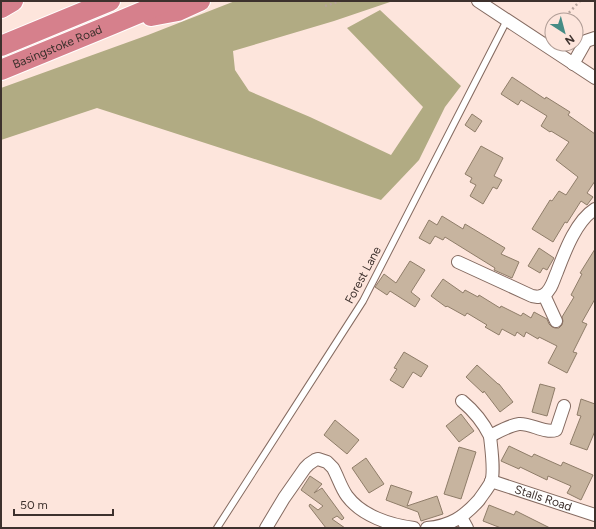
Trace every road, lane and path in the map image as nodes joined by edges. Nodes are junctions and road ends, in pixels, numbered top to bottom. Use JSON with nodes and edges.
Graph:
{"nodes":[{"id":1,"x":13,"y":1,"type":"edge"},
{"id":2,"x":110,"y":1,"type":"edge"},
{"id":3,"x":168,"y":1,"type":"edge"},
{"id":4,"x":200,"y":1,"type":"edge"},
{"id":5,"x":341,"y":1,"type":"edge"},
{"id":6,"x":478,"y":1,"type":"edge"},
{"id":7,"x":580,"y":1,"type":"edge"},
{"id":8,"x":325,"y":6,"type":"dead end"},
{"id":9,"x":1,"y":8,"type":"edge"},
{"id":10,"x":570,"y":12,"type":"edge"},
{"id":11,"x":506,"y":20,"type":"junction"},
{"id":12,"x":113,"y":24,"type":"junction"},
{"id":13,"x":595,"y":38,"type":"edge"},
{"id":14,"x":1,"y":46,"type":"edge"},
{"id":15,"x":573,"y":64,"type":"junction"},
{"id":16,"x":1,"y":70,"type":"edge"},
{"id":17,"x":595,"y":78,"type":"edge"},
{"id":18,"x":595,"y":209,"type":"edge"},
{"id":19,"x":458,"y":262,"type":"dead end"},
{"id":20,"x":544,"y":295,"type":"junction"},
{"id":21,"x":556,"y":321,"type":"dead end"},
{"id":22,"x":462,"y":401,"type":"dead end"},
{"id":23,"x":564,"y":406,"type":"dead end"},
{"id":24,"x":490,"y":436,"type":"junction"},
{"id":25,"x":491,"y":481,"type":"junction"},
{"id":26,"x":595,"y":514,"type":"edge"},
{"id":27,"x":464,"y":523,"type":"edge"},
{"id":28,"x":391,"y":526,"type":"edge"},
{"id":29,"x":217,"y":528,"type":"edge"},
{"id":30,"x":266,"y":528,"type":"edge"},
{"id":31,"x":414,"y":528,"type":"edge"},
{"id":32,"x":427,"y":528,"type":"edge"}],
"edges":[{"from":1,"to":9,"type":"highway"},
{"from":2,"to":14,"type":"highway"},
{"from":3,"to":12,"type":"highway"},
{"from":4,"to":12,"type":"highway"},
{"from":5,"to":8,"type":"path"},
{"from":6,"to":11,"type":"street"},
{"from":7,"to":10,"type":"path"},
{"from":11,"to":15,"type":"street"},
{"from":11,"to":29,"type":"lane","name":"Forest Lane"},
{"from":12,"to":16,"type":"highway","name":"Basingstoke Road"},
{"from":13,"to":15,"type":"street"},
{"from":15,"to":17,"type":"street"},
{"from":18,"to":20,"type":"street"},
{"from":19,"to":20,"type":"street"},
{"from":20,"to":21,"type":"street"},
{"from":22,"to":24,"type":"street"},
{"from":23,"to":24,"type":"street"},
{"from":24,"to":25,"type":"street"},
{"from":25,"to":26,"type":"street","name":"Stalls Road"},
{"from":25,"to":27,"type":"street"},
{"from":27,"to":32,"type":"street"},
{"from":28,"to":30,"type":"street"},
{"from":28,"to":31,"type":"street"}]}
